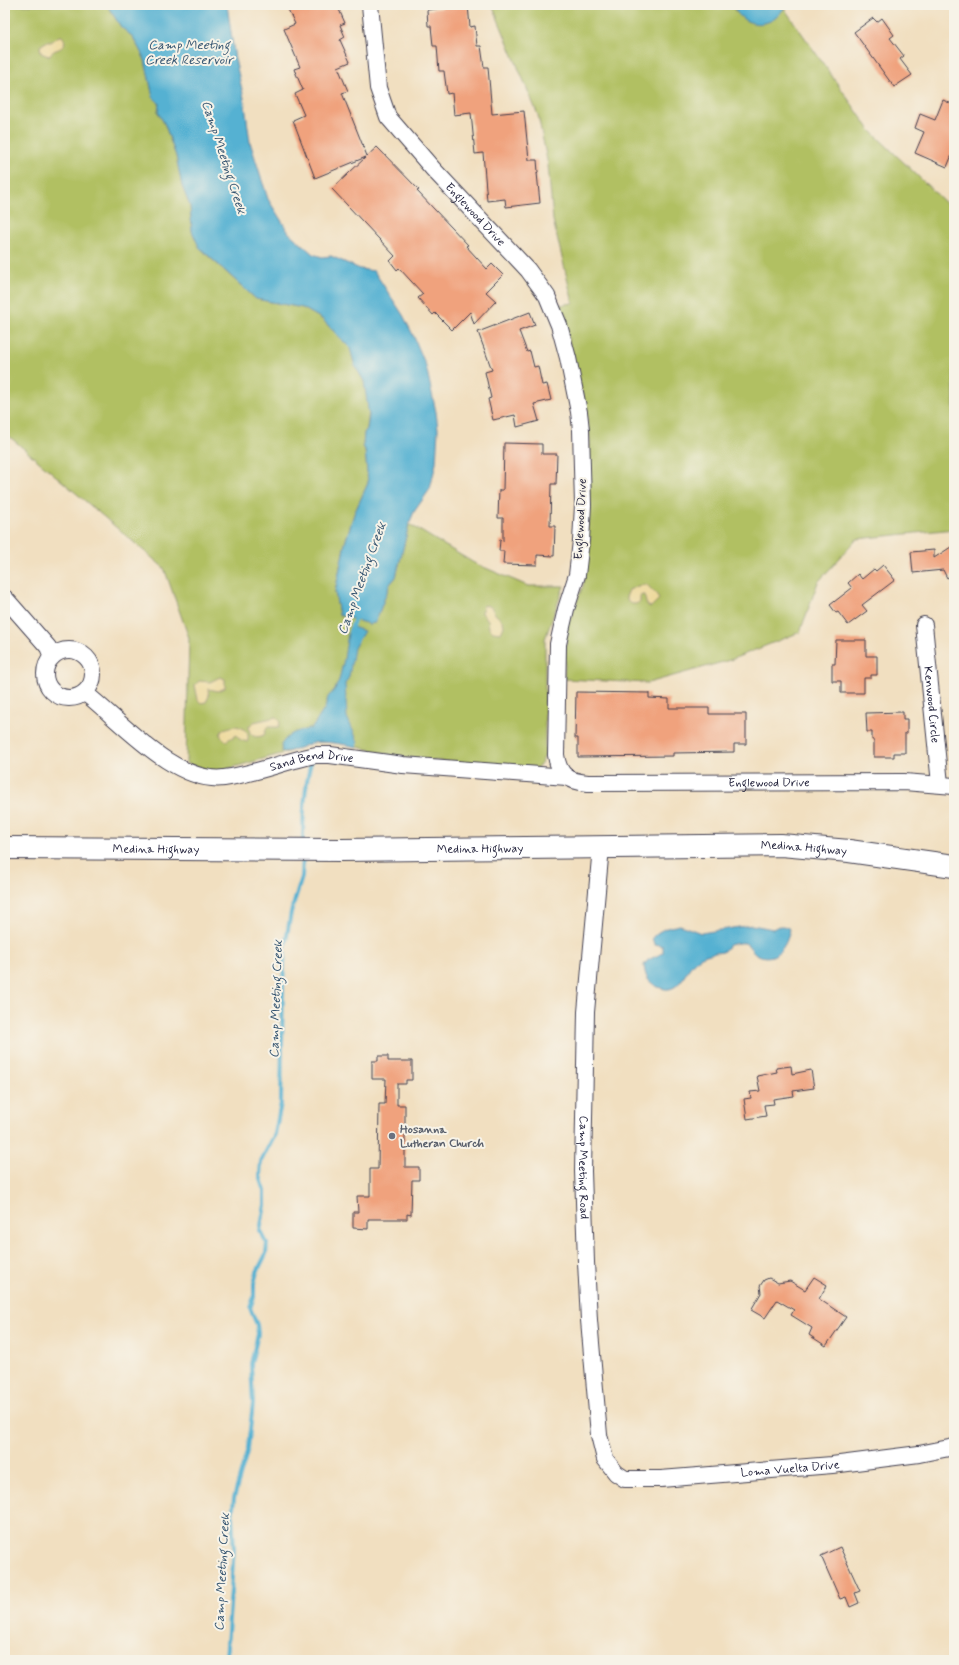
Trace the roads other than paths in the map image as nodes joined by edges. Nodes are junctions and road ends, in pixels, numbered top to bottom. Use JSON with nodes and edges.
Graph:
{"nodes":[{"id":1,"x":370,"y":5,"type":"edge"},
{"id":2,"x":5,"y":598,"type":"edge"},
{"id":3,"x":924,"y":624,"type":"dead end"},
{"id":4,"x":52,"y":657,"type":"junction"},
{"id":5,"x":85,"y":693,"type":"junction"},
{"id":6,"x":568,"y":777,"type":"junction"},
{"id":7,"x":947,"y":785,"type":"edge"},
{"id":8,"x":601,"y":847,"type":"junction"},
{"id":9,"x":5,"y":848,"type":"edge"},
{"id":10,"x":954,"y":866,"type":"edge"},
{"id":11,"x":954,"y":1448,"type":"edge"},
{"id":12,"x":625,"y":1479,"type":"joint"}],
"edges":[{"from":1,"to":6,"type":"street","name":"Englewood Drive"},
{"from":2,"to":4,"type":"street"},
{"from":3,"to":7,"type":"street","name":"Kenwood Circle"},
{"from":4,"to":5,"type":"street"},
{"from":4,"to":5,"type":"street"},
{"from":5,"to":6,"type":"street","name":"Sand Bend Drive"},
{"from":6,"to":7,"type":"street","name":"Englewood Drive"},
{"from":8,"to":9,"type":"main road","name":"Medina Highway"},
{"from":8,"to":10,"type":"main road","name":"Medina Highway"},
{"from":8,"to":12,"type":"street","name":"Camp Meeting Road"},
{"from":11,"to":12,"type":"street","name":"Loma Vuelta Drive"}]}
